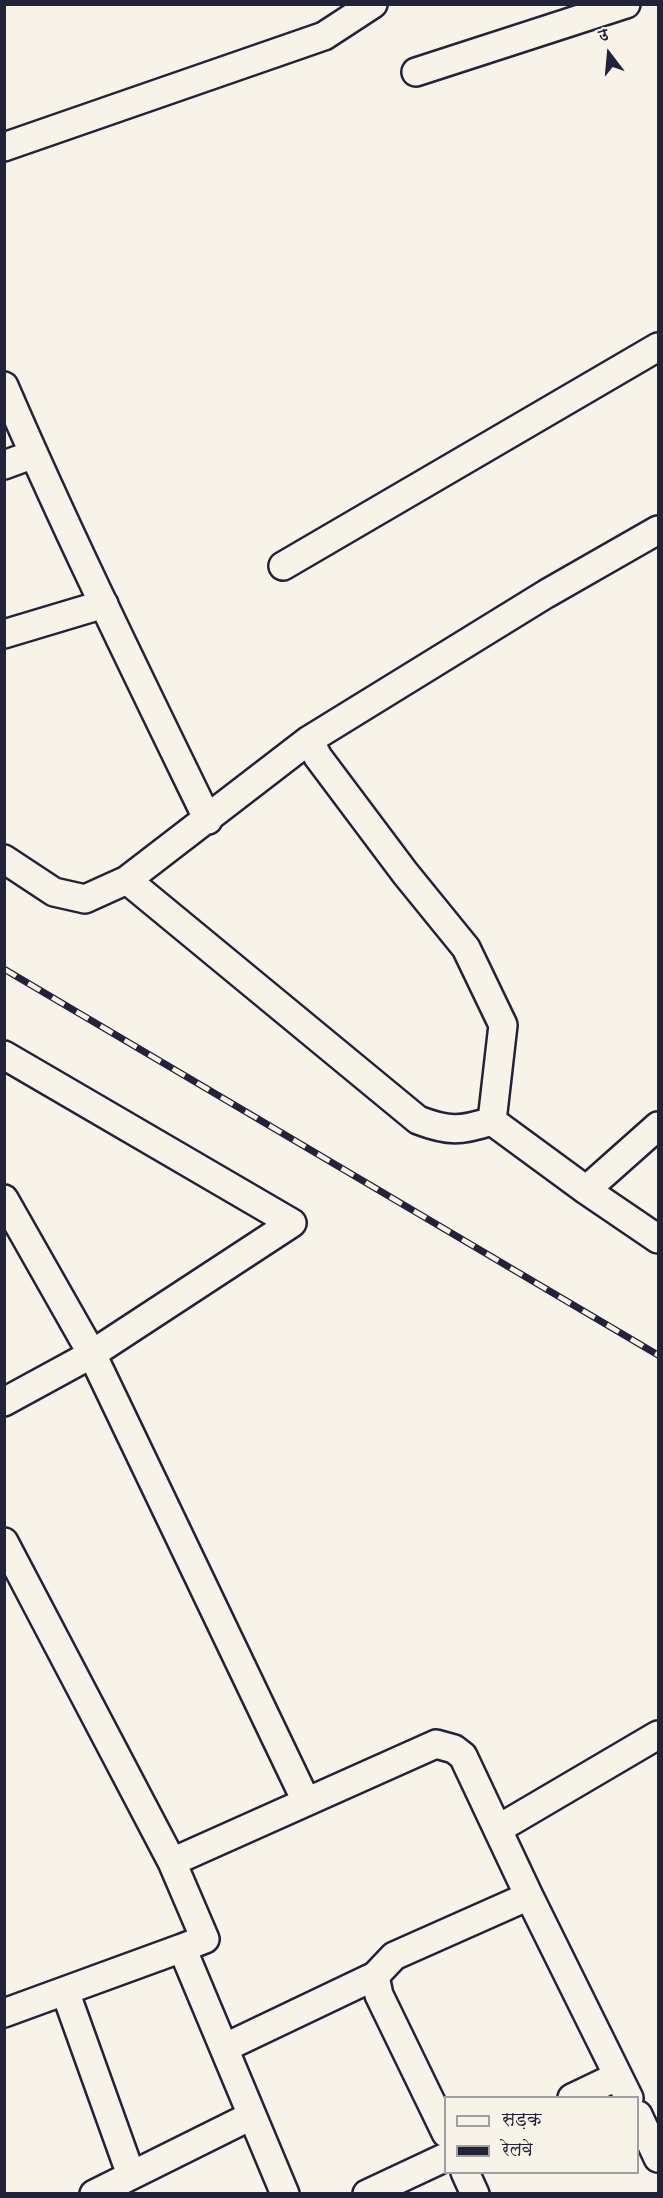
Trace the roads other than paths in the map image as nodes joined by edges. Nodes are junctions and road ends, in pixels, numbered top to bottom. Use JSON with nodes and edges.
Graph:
{"nodes":[{"id":1,"x":373,"y":4,"type":"edge"},
{"id":2,"x":626,"y":4,"type":"edge"},
{"id":3,"x":416,"y":72,"type":"dead end"},
{"id":4,"x":4,"y":147,"type":"edge"},
{"id":5,"x":658,"y":347,"type":"edge"},
{"id":6,"x":4,"y":386,"type":"edge"},
{"id":7,"x":34,"y":454,"type":"junction"},
{"id":8,"x":4,"y":465,"type":"edge"},
{"id":9,"x":658,"y":530,"type":"edge"},
{"id":10,"x":283,"y":566,"type":"dead end"},
{"id":11,"x":104,"y":604,"type":"junction"},
{"id":12,"x":4,"y":634,"type":"edge"},
{"id":13,"x":309,"y":740,"type":"junction"},
{"id":14,"x":208,"y":820,"type":"junction"},
{"id":15,"x":4,"y":859,"type":"edge"},
{"id":16,"x":128,"y":880,"type":"junction"},
{"id":17,"x":4,"y":1055,"type":"edge"},
{"id":18,"x":492,"y":1121,"type":"junction"},
{"id":19,"x":658,"y":1126,"type":"edge"},
{"id":20,"x":586,"y":1190,"type":"junction"},
{"id":21,"x":4,"y":1199,"type":"edge"},
{"id":22,"x":658,"y":1239,"type":"edge"},
{"id":23,"x":92,"y":1354,"type":"junction"},
{"id":24,"x":4,"y":1402,"type":"edge"},
{"id":25,"x":4,"y":1542,"type":"edge"},
{"id":26,"x":658,"y":1735,"type":"edge"},
{"id":27,"x":306,"y":1801,"type":"junction"},
{"id":28,"x":498,"y":1829,"type":"junction"},
{"id":29,"x":172,"y":1862,"type":"junction"},
{"id":30,"x":529,"y":1896,"type":"junction"},
{"id":31,"x":182,"y":1948,"type":"junction"},
{"id":32,"x":375,"y":1976,"type":"junction"},
{"id":33,"x":65,"y":1991,"type":"junction"},
{"id":34,"x":4,"y":2013,"type":"edge"},
{"id":35,"x":224,"y":2048,"type":"junction"},
{"id":36,"x":623,"y":2086,"type":"edge"},
{"id":37,"x":577,"y":2096,"type":"edge"},
{"id":38,"x":251,"y":2116,"type":"junction"},
{"id":39,"x":639,"y":2117,"type":"edge"},
{"id":40,"x":444,"y":2129,"type":"edge"},
{"id":41,"x":444,"y":2158,"type":"edge"},
{"id":42,"x":658,"y":2158,"type":"edge"},
{"id":43,"x":466,"y":2174,"type":"edge"},
{"id":44,"x":131,"y":2175,"type":"junction"},
{"id":45,"x":94,"y":2193,"type":"edge"},
{"id":46,"x":285,"y":2193,"type":"edge"},
{"id":47,"x":367,"y":2193,"type":"edge"},
{"id":48,"x":475,"y":2193,"type":"edge"}],
"edges":[{"from":1,"to":4,"type":"street"},
{"from":2,"to":3,"type":"street"},
{"from":5,"to":10,"type":"street"},
{"from":6,"to":7,"type":"street"},
{"from":7,"to":8,"type":"street"},
{"from":7,"to":11,"type":"street"},
{"from":9,"to":13,"type":"street"},
{"from":11,"to":12,"type":"street"},
{"from":11,"to":14,"type":"street"},
{"from":13,"to":14,"type":"street"},
{"from":13,"to":18,"type":"street"},
{"from":14,"to":16,"type":"street"},
{"from":15,"to":16,"type":"street"},
{"from":16,"to":18,"type":"street"},
{"from":17,"to":23,"type":"street"},
{"from":18,"to":20,"type":"street"},
{"from":19,"to":20,"type":"street"},
{"from":20,"to":22,"type":"street"},
{"from":21,"to":23,"type":"street"},
{"from":23,"to":24,"type":"street"},
{"from":23,"to":27,"type":"street"},
{"from":25,"to":29,"type":"street"},
{"from":26,"to":28,"type":"street"},
{"from":27,"to":28,"type":"street"},
{"from":27,"to":29,"type":"street"},
{"from":28,"to":30,"type":"street"},
{"from":29,"to":31,"type":"street"},
{"from":30,"to":32,"type":"street"},
{"from":30,"to":36,"type":"street"},
{"from":31,"to":33,"type":"street"},
{"from":31,"to":35,"type":"street"},
{"from":32,"to":35,"type":"street"},
{"from":32,"to":40,"type":"street"},
{"from":33,"to":34,"type":"street"},
{"from":33,"to":44,"type":"street"},
{"from":35,"to":38,"type":"street"},
{"from":36,"to":37,"type":"street"},
{"from":38,"to":44,"type":"street"},
{"from":38,"to":46,"type":"street"},
{"from":39,"to":42,"type":"street"},
{"from":41,"to":47,"type":"street"},
{"from":43,"to":48,"type":"street"},
{"from":44,"to":45,"type":"street"}]}
